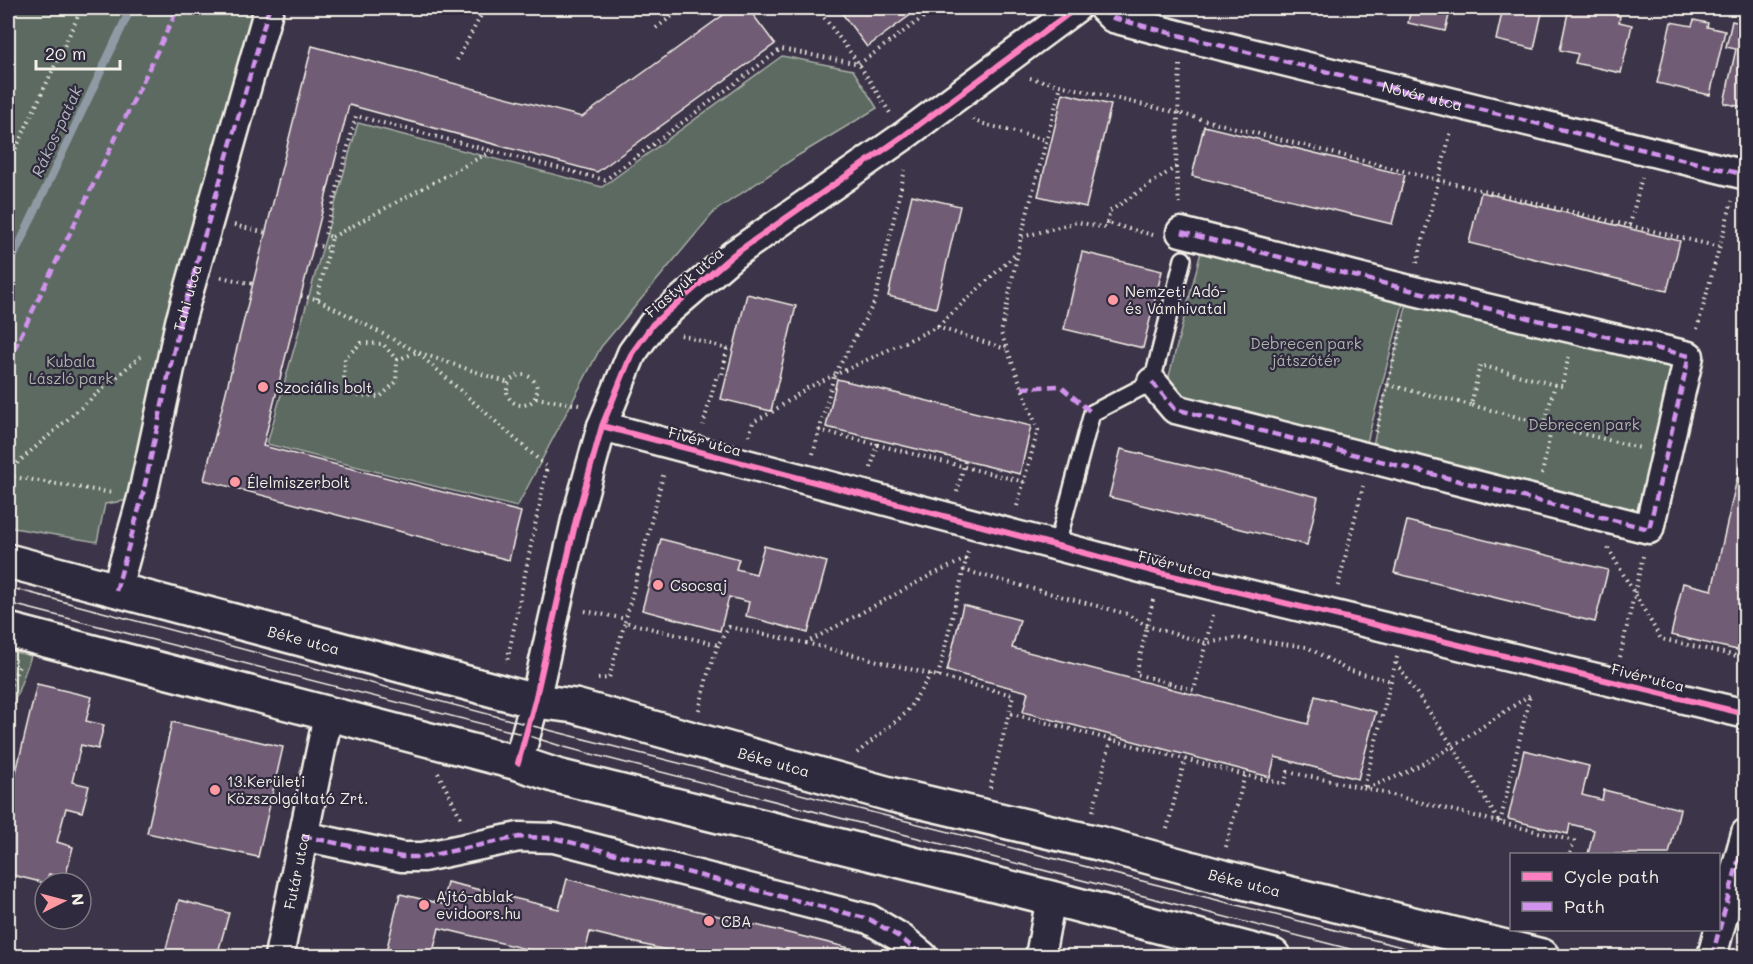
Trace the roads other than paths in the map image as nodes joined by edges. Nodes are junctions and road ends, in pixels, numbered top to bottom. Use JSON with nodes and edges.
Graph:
{"nodes":[{"id":1,"x":269,"y":8,"type":"edge"},
{"id":2,"x":1076,"y":8,"type":"edge"},
{"id":3,"x":1103,"y":8,"type":"edge"},
{"id":4,"x":1743,"y":174,"type":"edge"},
{"id":5,"x":1182,"y":245,"type":"joint"},
{"id":6,"x":1152,"y":382,"type":"junction"},
{"id":7,"x":604,"y":418,"type":"junction"},
{"id":8,"x":1057,"y":545,"type":"junction"},
{"id":9,"x":8,"y":561,"type":"edge"},
{"id":10,"x":116,"y":591,"type":"junction"},
{"id":11,"x":8,"y":630,"type":"edge"},
{"id":12,"x":535,"y":701,"type":"junction"},
{"id":13,"x":1746,"y":714,"type":"edge"},
{"id":14,"x":328,"y":715,"type":"junction"},
{"id":15,"x":519,"y":763,"type":"junction"},
{"id":16,"x":1746,"y":833,"type":"edge"},
{"id":17,"x":303,"y":836,"type":"junction"},
{"id":18,"x":1051,"y":898,"type":"junction"},
{"id":19,"x":1720,"y":928,"type":"edge"},
{"id":20,"x":1719,"y":931,"type":"edge"},
{"id":21,"x":279,"y":957,"type":"edge"},
{"id":22,"x":923,"y":957,"type":"edge"},
{"id":23,"x":1040,"y":957,"type":"edge"},
{"id":24,"x":1273,"y":957,"type":"edge"},
{"id":25,"x":1542,"y":957,"type":"edge"},
{"id":26,"x":1712,"y":957,"type":"edge"}],
"edges":[{"from":1,"to":10,"type":"street","name":"Tahi utca"},
{"from":2,"to":7,"type":"street","name":"Fiastyúk utca"},
{"from":3,"to":4,"type":"street","name":"Nővér utca"},
{"from":5,"to":6,"type":"lane"},
{"from":5,"to":6,"type":"street"},
{"from":6,"to":8,"type":"lane"},
{"from":7,"to":8,"type":"street","name":"Fivér utca"},
{"from":7,"to":12,"type":"street","name":"Fiastyúk utca"},
{"from":8,"to":13,"type":"street","name":"Fivér utca"},
{"from":9,"to":10,"type":"main road","name":"Béke utca"},
{"from":10,"to":12,"type":"main road","name":"Béke utca"},
{"from":11,"to":14,"type":"main road"},
{"from":12,"to":15,"type":"street","name":"Fiastyúk utca"},
{"from":12,"to":25,"type":"main road","name":"Béke utca"},
{"from":14,"to":15,"type":"main road"},
{"from":14,"to":17,"type":"street","name":"Futár utca"},
{"from":15,"to":18,"type":"main road"},
{"from":16,"to":19,"type":"street"},
{"from":17,"to":21,"type":"street","name":"Futár utca"},
{"from":17,"to":22,"type":"street"},
{"from":18,"to":23,"type":"street"},
{"from":18,"to":24,"type":"main road"},
{"from":20,"to":26,"type":"street"}]}
